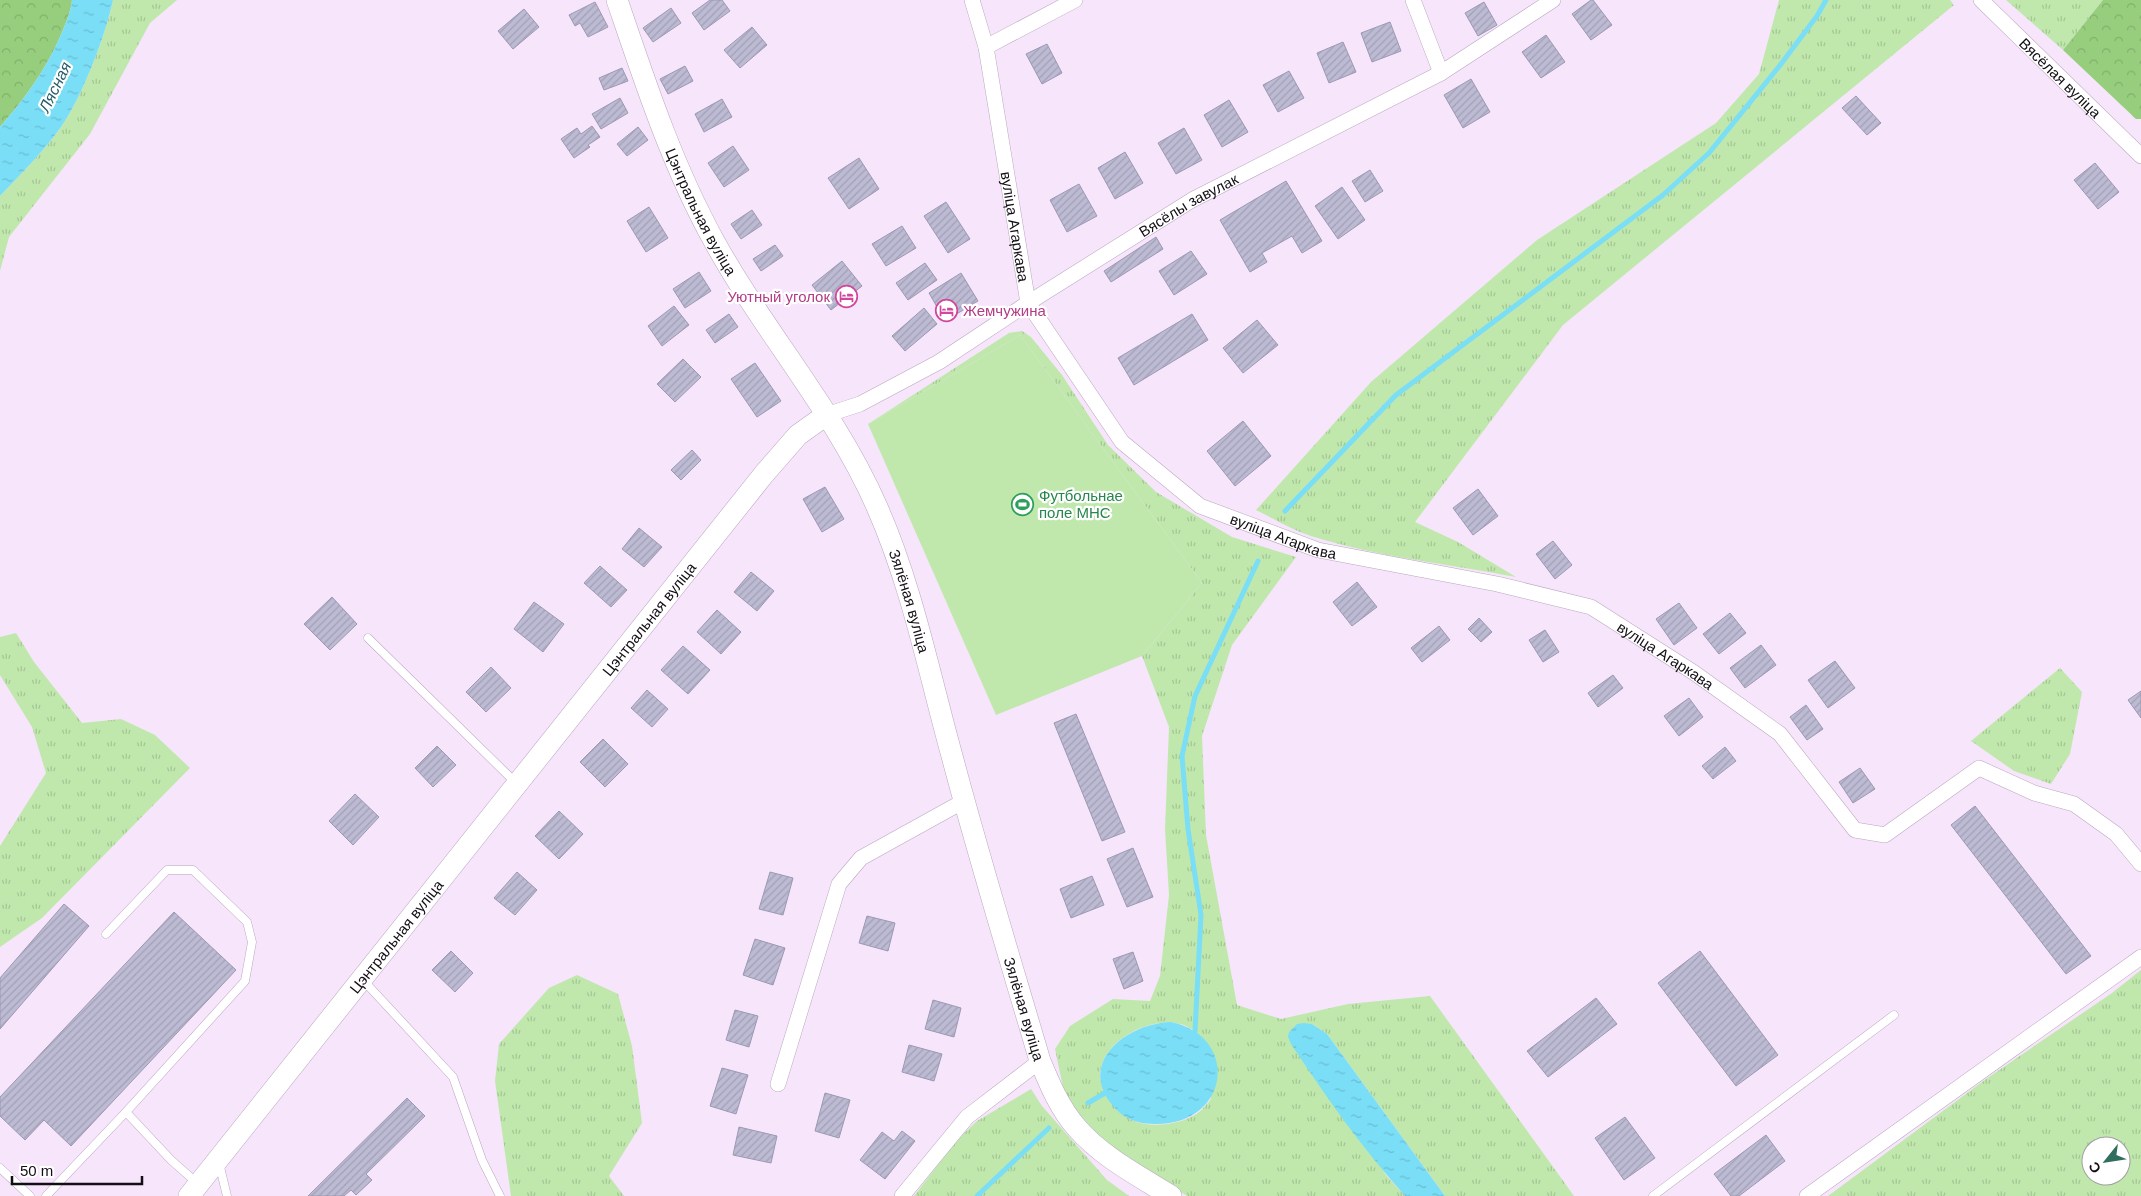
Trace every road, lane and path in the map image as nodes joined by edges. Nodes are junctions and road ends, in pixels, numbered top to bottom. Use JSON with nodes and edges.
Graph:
{"nodes":[{"id":1,"x":617,"y":0,"type":"edge"},
{"id":2,"x":972,"y":0,"type":"edge"},
{"id":3,"x":1075,"y":0,"type":"edge"},
{"id":4,"x":1413,"y":0,"type":"edge"},
{"id":5,"x":1553,"y":0,"type":"edge"},
{"id":6,"x":1981,"y":0,"type":"edge"},
{"id":7,"x":986,"y":47,"type":"junction"},
{"id":8,"x":1441,"y":73,"type":"junction"},
{"id":9,"x":2141,"y":156,"type":"edge"},
{"id":10,"x":1028,"y":303,"type":"junction"},
{"id":11,"x":826,"y":415,"type":"junction"},
{"id":12,"x":368,"y":638,"type":"dead end"},
{"id":13,"x":517,"y":785,"type":"junction"},
{"id":14,"x":964,"y":801,"type":"junction"},
{"id":15,"x":2141,"y":864,"type":"edge"},
{"id":16,"x":106,"y":934,"type":"dead end"},
{"id":17,"x":2141,"y":957,"type":"edge"},
{"id":18,"x":363,"y":980,"type":"junction"},
{"id":19,"x":1894,"y":1016,"type":"dead end"},
{"id":20,"x":1040,"y":1061,"type":"junction"},
{"id":21,"x":778,"y":1084,"type":"dead end"},
{"id":22,"x":126,"y":1112,"type":"junction"},
{"id":23,"x":218,"y":1161,"type":"junction"},
{"id":24,"x":0,"y":1168,"type":"edge"},
{"id":25,"x":194,"y":1190,"type":"edge"},
{"id":26,"x":30,"y":1196,"type":"edge"},
{"id":27,"x":46,"y":1196,"type":"edge"},
{"id":28,"x":227,"y":1196,"type":"edge"},
{"id":29,"x":500,"y":1196,"type":"edge"},
{"id":30,"x":902,"y":1196,"type":"edge"},
{"id":31,"x":1171,"y":1196,"type":"edge"},
{"id":32,"x":1653,"y":1196,"type":"edge"},
{"id":33,"x":1807,"y":1196,"type":"edge"}],
"edges":[{"from":1,"to":11,"type":"street","name":"Цэнтральная вуліца"},
{"from":2,"to":7,"type":"street","name":"вуліца Агаркава"},
{"from":3,"to":7,"type":"street"},
{"from":4,"to":8,"type":"street"},
{"from":5,"to":8,"type":"street","name":"Вясёлы завулак"},
{"from":6,"to":9,"type":"street","name":"Вясёлая вуліца"},
{"from":7,"to":10,"type":"street","name":"вуліца Агаркава"},
{"from":8,"to":10,"type":"street","name":"Вясёлы завулак"},
{"from":10,"to":11,"type":"street","name":"Вясёлы завулак"},
{"from":10,"to":15,"type":"street","name":"вуліца Агаркава"},
{"from":11,"to":13,"type":"street","name":"Цэнтральная вуліца"},
{"from":11,"to":14,"type":"street","name":"Зялёная вуліца"},
{"from":12,"to":13,"type":"lane"},
{"from":13,"to":18,"type":"street","name":"Цэнтральная вуліца"},
{"from":14,"to":20,"type":"street","name":"Зялёная вуліца"},
{"from":14,"to":21,"type":"street"},
{"from":16,"to":22,"type":"lane"},
{"from":17,"to":33,"type":"street"},
{"from":18,"to":23,"type":"street","name":"Цэнтральная вуліца"},
{"from":18,"to":29,"type":"lane"},
{"from":19,"to":32,"type":"lane"},
{"from":20,"to":30,"type":"street","name":"Зялёная вуліца"},
{"from":20,"to":31,"type":"street"},
{"from":22,"to":25,"type":"lane"},
{"from":22,"to":27,"type":"lane"},
{"from":23,"to":25,"type":"street","name":"Цэнтральная вуліца"},
{"from":23,"to":28,"type":"lane"},
{"from":24,"to":26,"type":"lane"}]}
